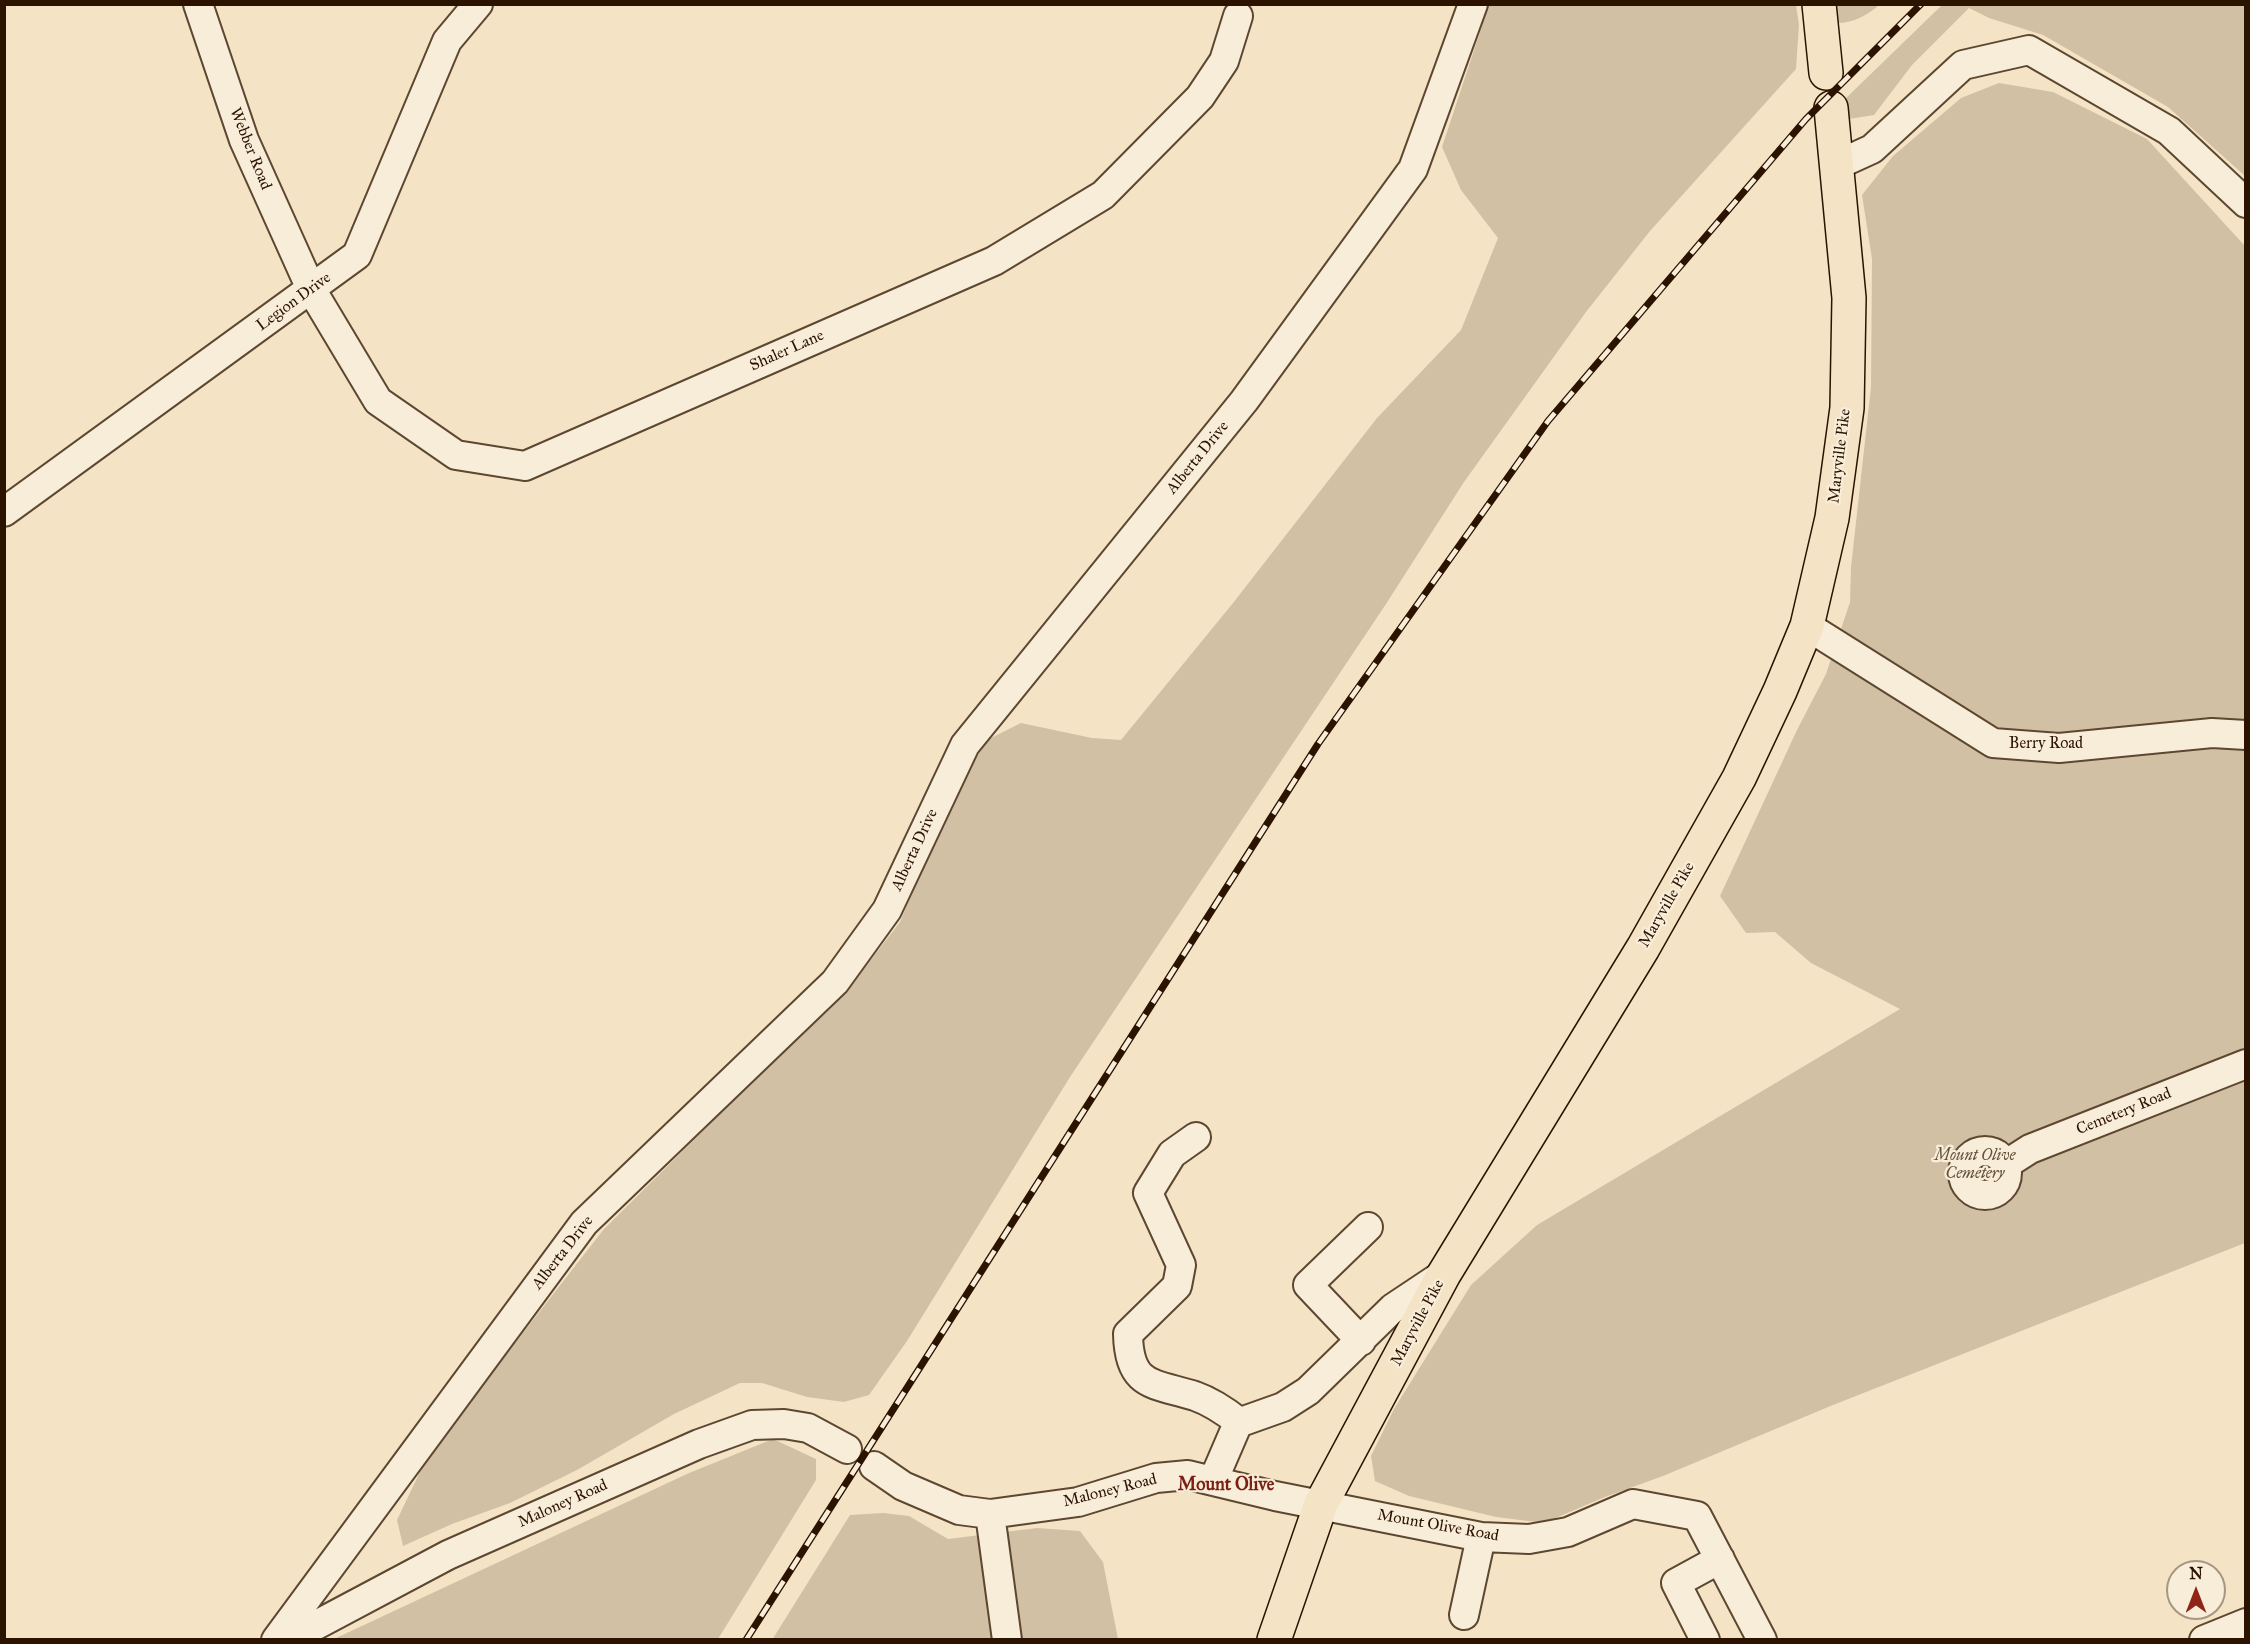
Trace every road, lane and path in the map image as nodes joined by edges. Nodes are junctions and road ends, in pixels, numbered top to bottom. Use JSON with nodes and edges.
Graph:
{"nodes":[{"id":1,"x":198,"y":4,"type":"edge"},
{"id":2,"x":478,"y":4,"type":"edge"},
{"id":3,"x":1473,"y":4,"type":"edge"},
{"id":4,"x":1819,"y":4,"type":"edge"},
{"id":5,"x":1238,"y":16,"type":"dead end"},
{"id":6,"x":1826,"y":73,"type":"dead end"},
{"id":7,"x":1831,"y":108,"type":"dead end"},
{"id":8,"x":1837,"y":165,"type":"junction"},
{"id":9,"x":2246,"y":203,"type":"edge"},
{"id":10,"x":311,"y":289,"type":"junction"},
{"id":11,"x":4,"y":513,"type":"edge"},
{"id":12,"x":1807,"y":626,"type":"junction"},
{"id":13,"x":2246,"y":735,"type":"edge"},
{"id":14,"x":2246,"y":1064,"type":"edge"},
{"id":15,"x":2246,"y":1078,"type":"edge"},
{"id":16,"x":1196,"y":1137,"type":"dead end"},
{"id":17,"x":1368,"y":1227,"type":"dead end"},
{"id":18,"x":1444,"y":1274,"type":"junction"},
{"id":19,"x":1361,"y":1341,"type":"junction"},
{"id":20,"x":1239,"y":1422,"type":"junction"},
{"id":21,"x":848,"y":1449,"type":"dead end"},
{"id":22,"x":874,"y":1466,"type":"dead end"},
{"id":23,"x":1214,"y":1481,"type":"junction"},
{"id":24,"x":1321,"y":1504,"type":"junction"},
{"id":25,"x":990,"y":1514,"type":"junction"},
{"id":26,"x":1481,"y":1537,"type":"junction"},
{"id":27,"x":1720,"y":1559,"type":"junction"},
{"id":28,"x":1464,"y":1615,"type":"dead end"},
{"id":29,"x":2246,"y":1623,"type":"edge"},
{"id":30,"x":276,"y":1640,"type":"edge"},
{"id":31,"x":288,"y":1640,"type":"edge"},
{"id":32,"x":1007,"y":1640,"type":"edge"},
{"id":33,"x":1274,"y":1640,"type":"edge"},
{"id":34,"x":1704,"y":1640,"type":"edge"},
{"id":35,"x":1762,"y":1640,"type":"edge"},
{"id":36,"x":2204,"y":1640,"type":"edge"}],
"edges":[{"from":1,"to":10,"type":"street","name":"Webber Road"},
{"from":2,"to":10,"type":"street","name":"Legion Drive"},
{"from":3,"to":30,"type":"street","name":"Alberta Drive"},
{"from":4,"to":6,"type":"main road"},
{"from":5,"to":10,"type":"street","name":"Shaler Lane"},
{"from":7,"to":8,"type":"main road","name":"Maryville Pike"},
{"from":8,"to":9,"type":"street"},
{"from":8,"to":12,"type":"main road","name":"Maryville Pike"},
{"from":10,"to":11,"type":"street","name":"Legion Drive"},
{"from":12,"to":13,"type":"street","name":"Berry Road"},
{"from":12,"to":18,"type":"main road","name":"Maryville Pike"},
{"from":14,"to":15,"type":"street","name":"Cemetery Road"},
{"from":16,"to":20,"type":"street"},
{"from":17,"to":19,"type":"street"},
{"from":18,"to":19,"type":"street"},
{"from":18,"to":24,"type":"main road","name":"Maryville Pike"},
{"from":19,"to":20,"type":"street"},
{"from":20,"to":23,"type":"street"},
{"from":21,"to":31,"type":"street","name":"Maloney Road"},
{"from":22,"to":25,"type":"street","name":"Maloney Road"},
{"from":23,"to":24,"type":"street","name":"Maloney Road"},
{"from":23,"to":25,"type":"street","name":"Maloney Road"},
{"from":24,"to":26,"type":"street","name":"Mount Olive Road"},
{"from":24,"to":33,"type":"main road","name":"Maryville Pike"},
{"from":25,"to":32,"type":"street"},
{"from":26,"to":27,"type":"street","name":"Mount Olive Road"},
{"from":26,"to":28,"type":"street"},
{"from":27,"to":34,"type":"street"},
{"from":27,"to":35,"type":"street","name":"Mount Olive Road"},
{"from":29,"to":36,"type":"street"}]}
